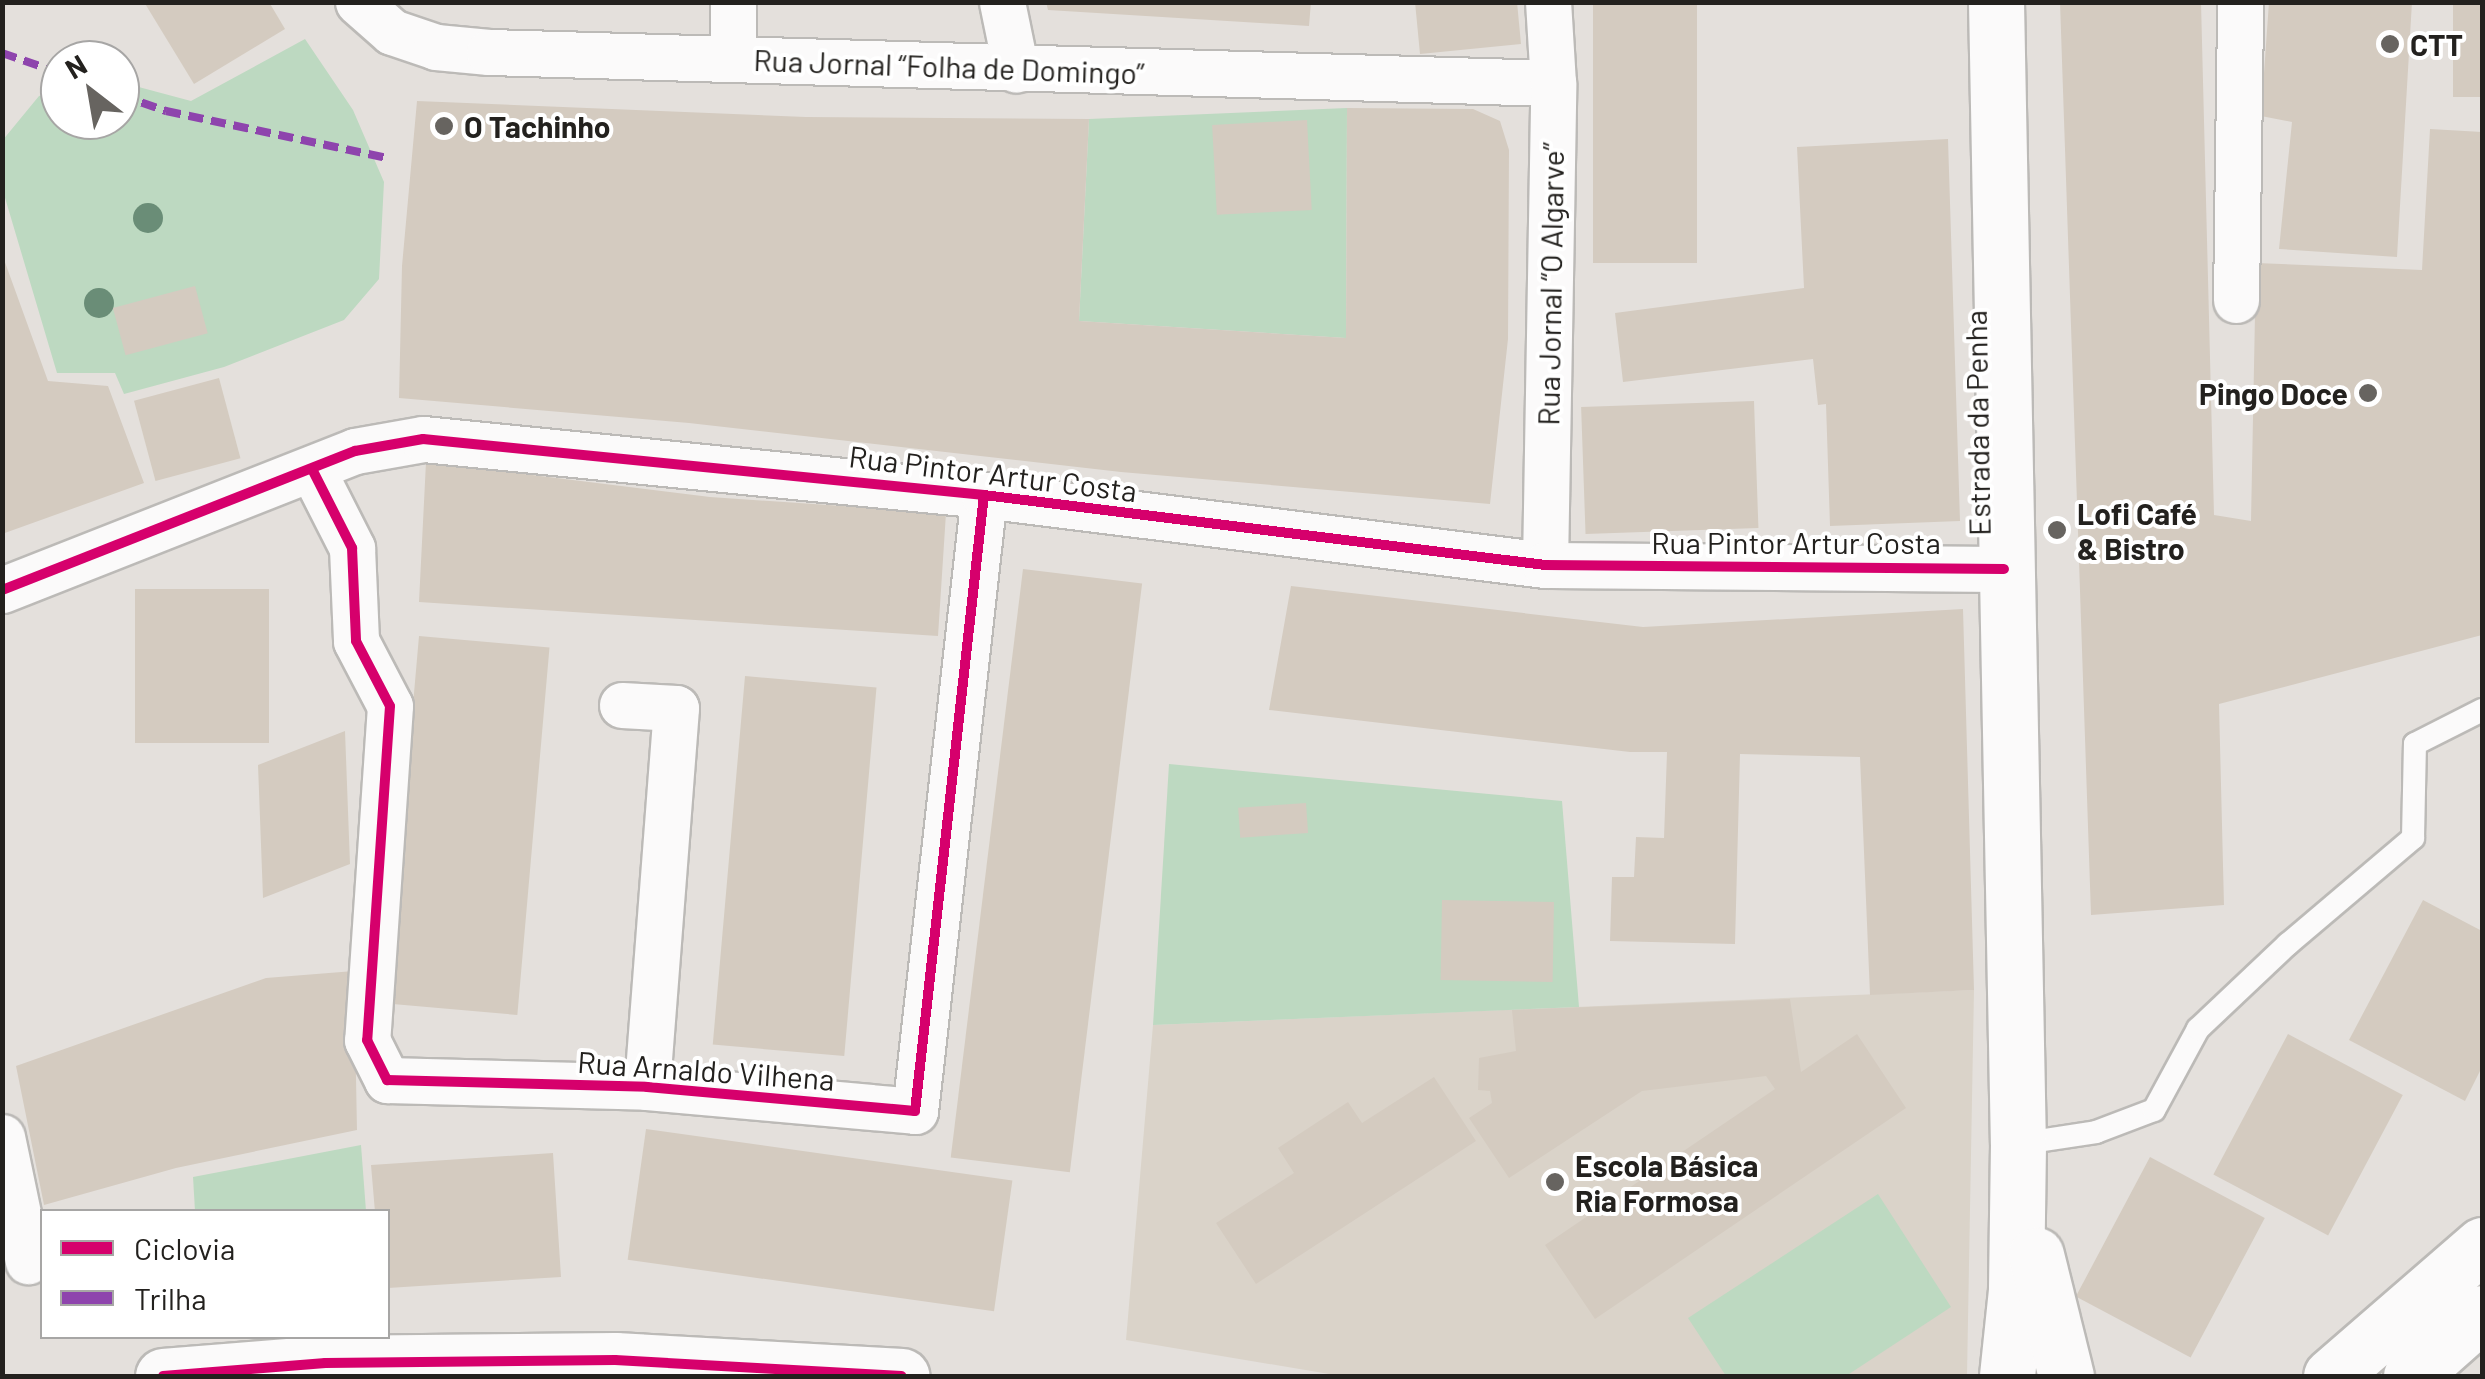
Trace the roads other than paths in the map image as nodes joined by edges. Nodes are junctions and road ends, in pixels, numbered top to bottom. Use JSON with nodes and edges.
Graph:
{"nodes":[{"id":1,"x":358,"y":2,"type":"edge"},
{"id":2,"x":734,"y":2,"type":"edge"},
{"id":3,"x":1002,"y":2,"type":"edge"},
{"id":4,"x":1548,"y":2,"type":"edge"},
{"id":5,"x":1996,"y":2,"type":"edge"},
{"id":6,"x":2240,"y":2,"type":"edge"},
{"id":7,"x":733,"y":58,"type":"junction"},
{"id":8,"x":1016,"y":70,"type":"junction"},
{"id":9,"x":1554,"y":83,"type":"junction"},
{"id":10,"x":2236,"y":300,"type":"dead end"},
{"id":11,"x":312,"y":469,"type":"junction"},
{"id":12,"x":984,"y":494,"type":"junction"},
{"id":13,"x":1545,"y":566,"type":"junction"},
{"id":14,"x":2004,"y":569,"type":"junction"},
{"id":15,"x":2,"y":590,"type":"edge"},
{"id":16,"x":622,"y":706,"type":"dead end"},
{"id":17,"x":2482,"y":710,"type":"edge"},
{"id":18,"x":646,"y":1087,"type":"junction"},
{"id":19,"x":2,"y":1138,"type":"edge"},
{"id":20,"x":2018,"y":1144,"type":"junction"},
{"id":21,"x":2482,"y":1245,"type":"edge"},
{"id":22,"x":28,"y":1262,"type":"dead end"},
{"id":23,"x":2482,"y":1313,"type":"edge"},
{"id":24,"x":163,"y":1376,"type":"edge"},
{"id":25,"x":902,"y":1376,"type":"edge"},
{"id":26,"x":2007,"y":1376,"type":"edge"},
{"id":27,"x":2066,"y":1376,"type":"edge"},
{"id":28,"x":2331,"y":1376,"type":"edge"},
{"id":29,"x":2411,"y":1376,"type":"edge"}],
"edges":[{"from":1,"to":7,"type":"street","name":"Rua Jornal “Folha de Domingo”"},
{"from":2,"to":7,"type":"street"},
{"from":3,"to":8,"type":"street"},
{"from":4,"to":9,"type":"street","name":"Rua Jornal “O Algarve”"},
{"from":5,"to":14,"type":"street","name":"Estrada da Penha"},
{"from":6,"to":10,"type":"street"},
{"from":7,"to":8,"type":"street","name":"Rua Jornal “Folha de Domingo”"},
{"from":8,"to":9,"type":"street","name":"Rua Jornal “Folha de Domingo”"},
{"from":9,"to":13,"type":"street","name":"Rua Jornal “O Algarve”"},
{"from":11,"to":12,"type":"street","name":"Rua Pintor Artur Costa"},
{"from":11,"to":15,"type":"street","name":"Rua Pintor Artur Costa"},
{"from":11,"to":18,"type":"street","name":"Rua Arnaldo Vilhena"},
{"from":12,"to":13,"type":"street","name":"Rua Pintor Artur Costa"},
{"from":12,"to":18,"type":"street","name":"Rua Arnaldo Vilhena"},
{"from":13,"to":14,"type":"street","name":"Rua Pintor Artur Costa"},
{"from":14,"to":20,"type":"street","name":"Estrada da Penha"},
{"from":16,"to":18,"type":"street"},
{"from":17,"to":20,"type":"lane"},
{"from":19,"to":22,"type":"street"},
{"from":20,"to":26,"type":"street"},
{"from":20,"to":27,"type":"street"},
{"from":21,"to":28,"type":"street"},
{"from":23,"to":29,"type":"street"},
{"from":24,"to":25,"type":"street"}]}
